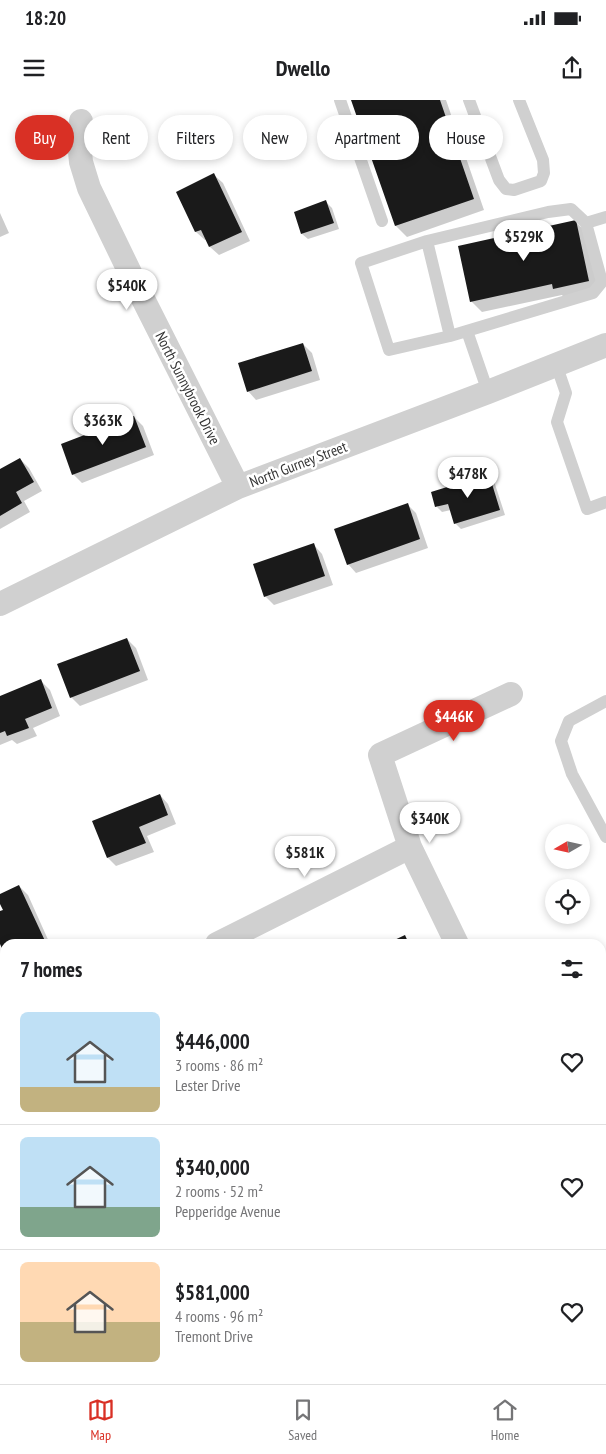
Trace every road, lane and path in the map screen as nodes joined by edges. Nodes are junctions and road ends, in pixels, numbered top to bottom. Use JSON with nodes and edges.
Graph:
{"nodes":[{"id":1,"x":340,"y":100,"type":"edge"},
{"id":2,"x":469,"y":100,"type":"edge"},
{"id":3,"x":519,"y":100,"type":"edge"},
{"id":4,"x":81,"y":121,"type":"dead end"},
{"id":5,"x":606,"y":217,"type":"edge"},
{"id":6,"x":382,"y":222,"type":"dead end"},
{"id":7,"x":586,"y":223,"type":"junction"},
{"id":8,"x":426,"y":241,"type":"junction"},
{"id":9,"x":467,"y":331,"type":"junction"},
{"id":10,"x":450,"y":336,"type":"junction"},
{"id":11,"x":606,"y":345,"type":"edge"},
{"id":12,"x":556,"y":364,"type":"junction"},
{"id":13,"x":488,"y":392,"type":"junction"},
{"id":14,"x":238,"y":487,"type":"junction"},
{"id":15,"x":606,"y":502,"type":"edge"},
{"id":16,"x":0,"y":604,"type":"edge"},
{"id":17,"x":511,"y":694,"type":"dead end"},
{"id":18,"x":606,"y":701,"type":"edge"},
{"id":19,"x":606,"y":837,"type":"edge"},
{"id":20,"x":410,"y":847,"type":"junction"},
{"id":21,"x":227,"y":939,"type":"edge"},
{"id":22,"x":455,"y":939,"type":"edge"}],
"edges":[{"from":1,"to":6,"type":"lane"},
{"from":2,"to":3,"type":"lane"},
{"from":4,"to":14,"type":"street","name":"North Sunnybrook Drive"},
{"from":5,"to":7,"type":"lane"},
{"from":7,"to":8,"type":"lane"},
{"from":7,"to":9,"type":"lane"},
{"from":8,"to":10,"type":"lane"},
{"from":8,"to":10,"type":"lane"},
{"from":9,"to":10,"type":"lane"},
{"from":9,"to":13,"type":"lane"},
{"from":11,"to":12,"type":"street","name":"North Gurney Street"},
{"from":12,"to":13,"type":"street","name":"North Gurney Street"},
{"from":12,"to":15,"type":"lane"},
{"from":13,"to":14,"type":"street","name":"North Gurney Street"},
{"from":14,"to":16,"type":"street","name":"North Gurney Street"},
{"from":17,"to":20,"type":"street"},
{"from":18,"to":19,"type":"lane"},
{"from":20,"to":21,"type":"street"},
{"from":20,"to":22,"type":"street"}]}
